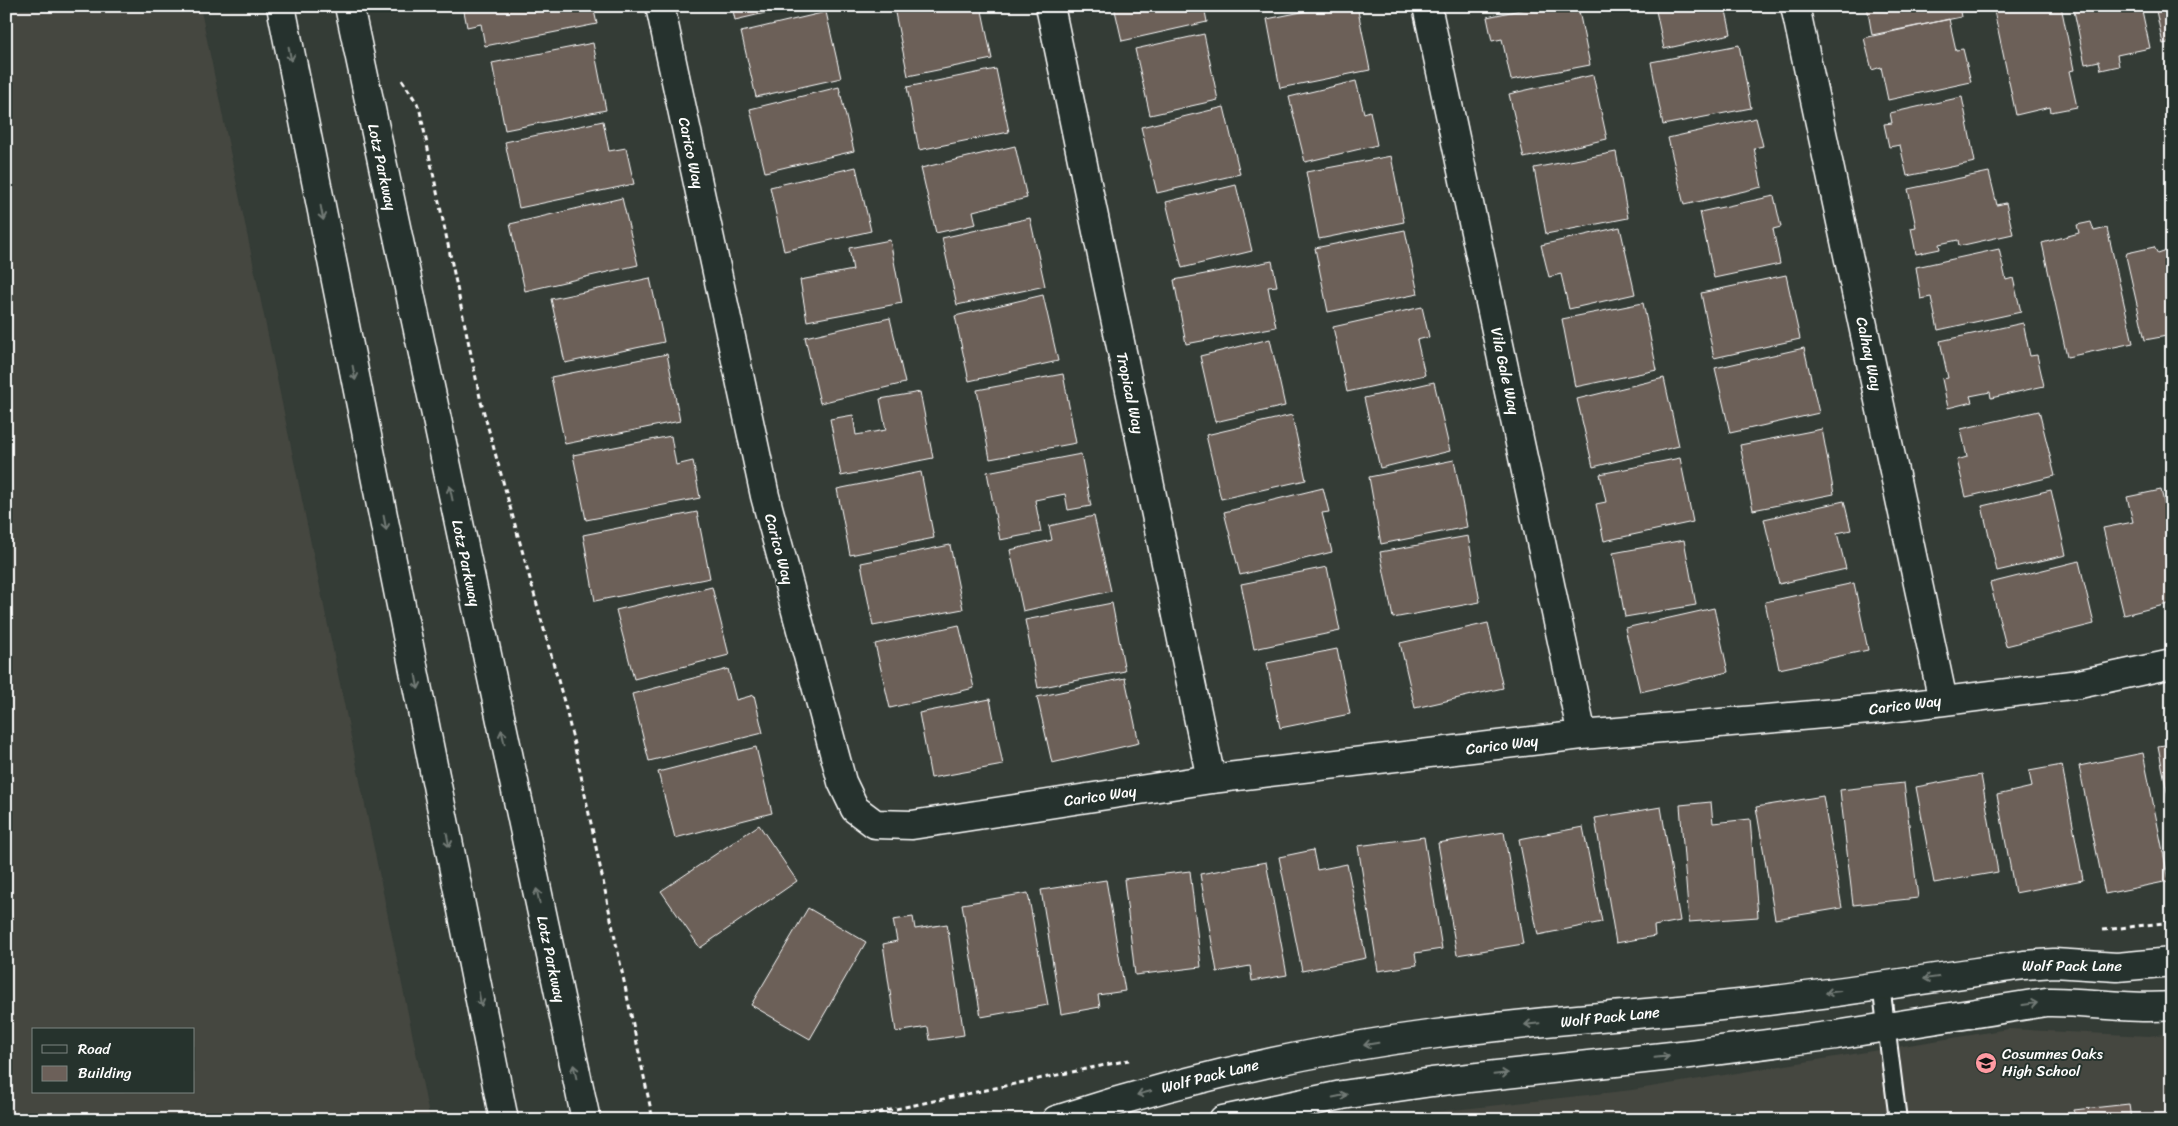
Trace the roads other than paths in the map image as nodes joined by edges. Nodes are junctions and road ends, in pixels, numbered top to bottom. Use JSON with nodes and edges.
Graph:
{"nodes":[{"id":1,"x":281,"y":6,"type":"edge"},
{"id":2,"x":349,"y":6,"type":"edge"},
{"id":3,"x":660,"y":6,"type":"edge"},
{"id":4,"x":1050,"y":6,"type":"edge"},
{"id":5,"x":1427,"y":6,"type":"edge"},
{"id":6,"x":1795,"y":6,"type":"edge"},
{"id":7,"x":2172,"y":664,"type":"edge"},
{"id":8,"x":1942,"y":701,"type":"junction"},
{"id":9,"x":1582,"y":735,"type":"junction"},
{"id":10,"x":1211,"y":780,"type":"junction"},
{"id":11,"x":2172,"y":962,"type":"edge"},
{"id":12,"x":1881,"y":985,"type":"junction"},
{"id":13,"x":2172,"y":1006,"type":"edge"},
{"id":14,"x":1886,"y":1027,"type":"junction"},
{"id":15,"x":1297,"y":1112,"type":"edge"},
{"id":16,"x":504,"y":1120,"type":"edge"},
{"id":17,"x":586,"y":1120,"type":"edge"},
{"id":18,"x":1056,"y":1120,"type":"edge"},
{"id":19,"x":1224,"y":1120,"type":"edge"},
{"id":20,"x":1898,"y":1120,"type":"edge"}],
"edges":[{"from":1,"to":16,"type":"street","one_way":true},
{"from":17,"to":2,"type":"street","name":"Lotz Parkway","one_way":true},
{"from":3,"to":10,"type":"street","name":"Carico Way"},
{"from":4,"to":10,"type":"street","name":"Tropical Way"},
{"from":5,"to":9,"type":"street","name":"Vila Gale Way"},
{"from":6,"to":8,"type":"street","name":"Calhay Way"},
{"from":7,"to":8,"type":"street","name":"Carico Way"},
{"from":8,"to":9,"type":"street","name":"Carico Way"},
{"from":9,"to":10,"type":"street","name":"Carico Way"},
{"from":11,"to":12,"type":"street","name":"Wolf Pack Lane","one_way":true},
{"from":12,"to":14,"type":"lane"},
{"from":12,"to":18,"type":"street","name":"Wolf Pack Lane","one_way":true},
{"from":14,"to":13,"type":"street","one_way":true},
{"from":15,"to":14,"type":"street","one_way":true},
{"from":14,"to":20,"type":"lane"},
{"from":15,"to":19,"type":"street"}]}
